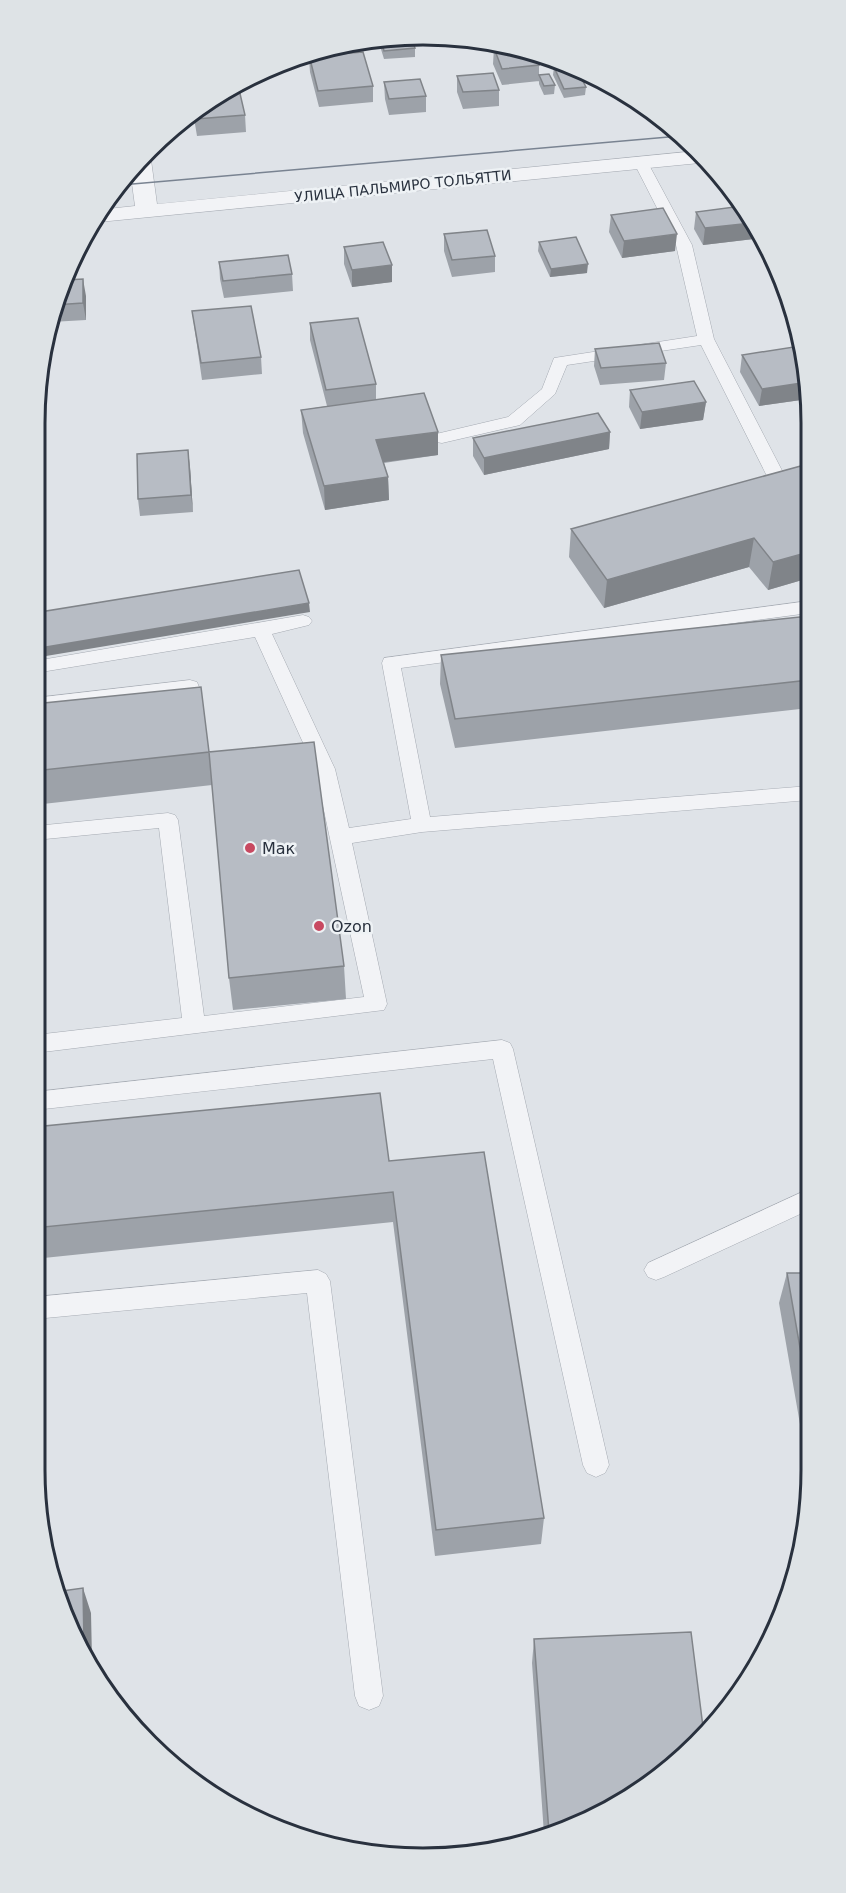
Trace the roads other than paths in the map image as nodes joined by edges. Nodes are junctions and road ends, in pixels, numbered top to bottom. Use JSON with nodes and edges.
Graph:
{"nodes":[{"id":1,"x":692,"y":158,"type":"edge"},
{"id":2,"x":641,"y":163,"type":"junction"},
{"id":3,"x":142,"y":171,"type":"edge"},
{"id":4,"x":147,"y":212,"type":"junction"},
{"id":5,"x":107,"y":216,"type":"edge"},
{"id":6,"x":706,"y":339,"type":"junction"},
{"id":7,"x":442,"y":438,"type":"dead end"},
{"id":8,"x":781,"y":486,"type":"edge"},
{"id":9,"x":801,"y":608,"type":"edge"},
{"id":10,"x":303,"y":621,"type":"dead end"},
{"id":11,"x":261,"y":630,"type":"junction"},
{"id":12,"x":45,"y":665,"type":"edge"},
{"id":13,"x":190,"y":687,"type":"edge"},
{"id":14,"x":45,"y":704,"type":"edge"},
{"id":15,"x":801,"y":794,"type":"edge"},
{"id":16,"x":422,"y":825,"type":"junction"},
{"id":17,"x":45,"y":832,"type":"edge"},
{"id":18,"x":341,"y":837,"type":"junction"},
{"id":19,"x":194,"y":1025,"type":"junction"},
{"id":20,"x":45,"y":1043,"type":"edge"},
{"id":21,"x":45,"y":1100,"type":"edge"},
{"id":22,"x":801,"y":1203,"type":"edge"},
{"id":23,"x":656,"y":1269,"type":"dead end"},
{"id":24,"x":45,"y":1307,"type":"edge"},
{"id":25,"x":596,"y":1465,"type":"dead end"},
{"id":26,"x":369,"y":1696,"type":"dead end"}],
"edges":[{"from":1,"to":2,"type":"street","name":"УЛИЦА ПАЛЬМИРО ТОЛЬЯТТИ"},
{"from":2,"to":4,"type":"street","name":"УЛИЦА ПАЛЬМИРО ТОЛЬЯТТИ"},
{"from":2,"to":6,"type":"lane"},
{"from":3,"to":4,"type":"street"},
{"from":4,"to":5,"type":"street","name":"УЛИЦА ПАЛЬМИРО ТОЛЬЯТТИ"},
{"from":6,"to":7,"type":"lane"},
{"from":6,"to":8,"type":"lane"},
{"from":9,"to":16,"type":"lane"},
{"from":10,"to":11,"type":"lane"},
{"from":11,"to":12,"type":"lane"},
{"from":11,"to":18,"type":"lane"},
{"from":13,"to":14,"type":"lane"},
{"from":15,"to":16,"type":"lane"},
{"from":16,"to":18,"type":"lane"},
{"from":17,"to":19,"type":"lane"},
{"from":18,"to":19,"type":"lane"},
{"from":19,"to":20,"type":"lane"},
{"from":21,"to":25,"type":"lane"},
{"from":22,"to":23,"type":"lane"},
{"from":24,"to":26,"type":"lane"}]}
